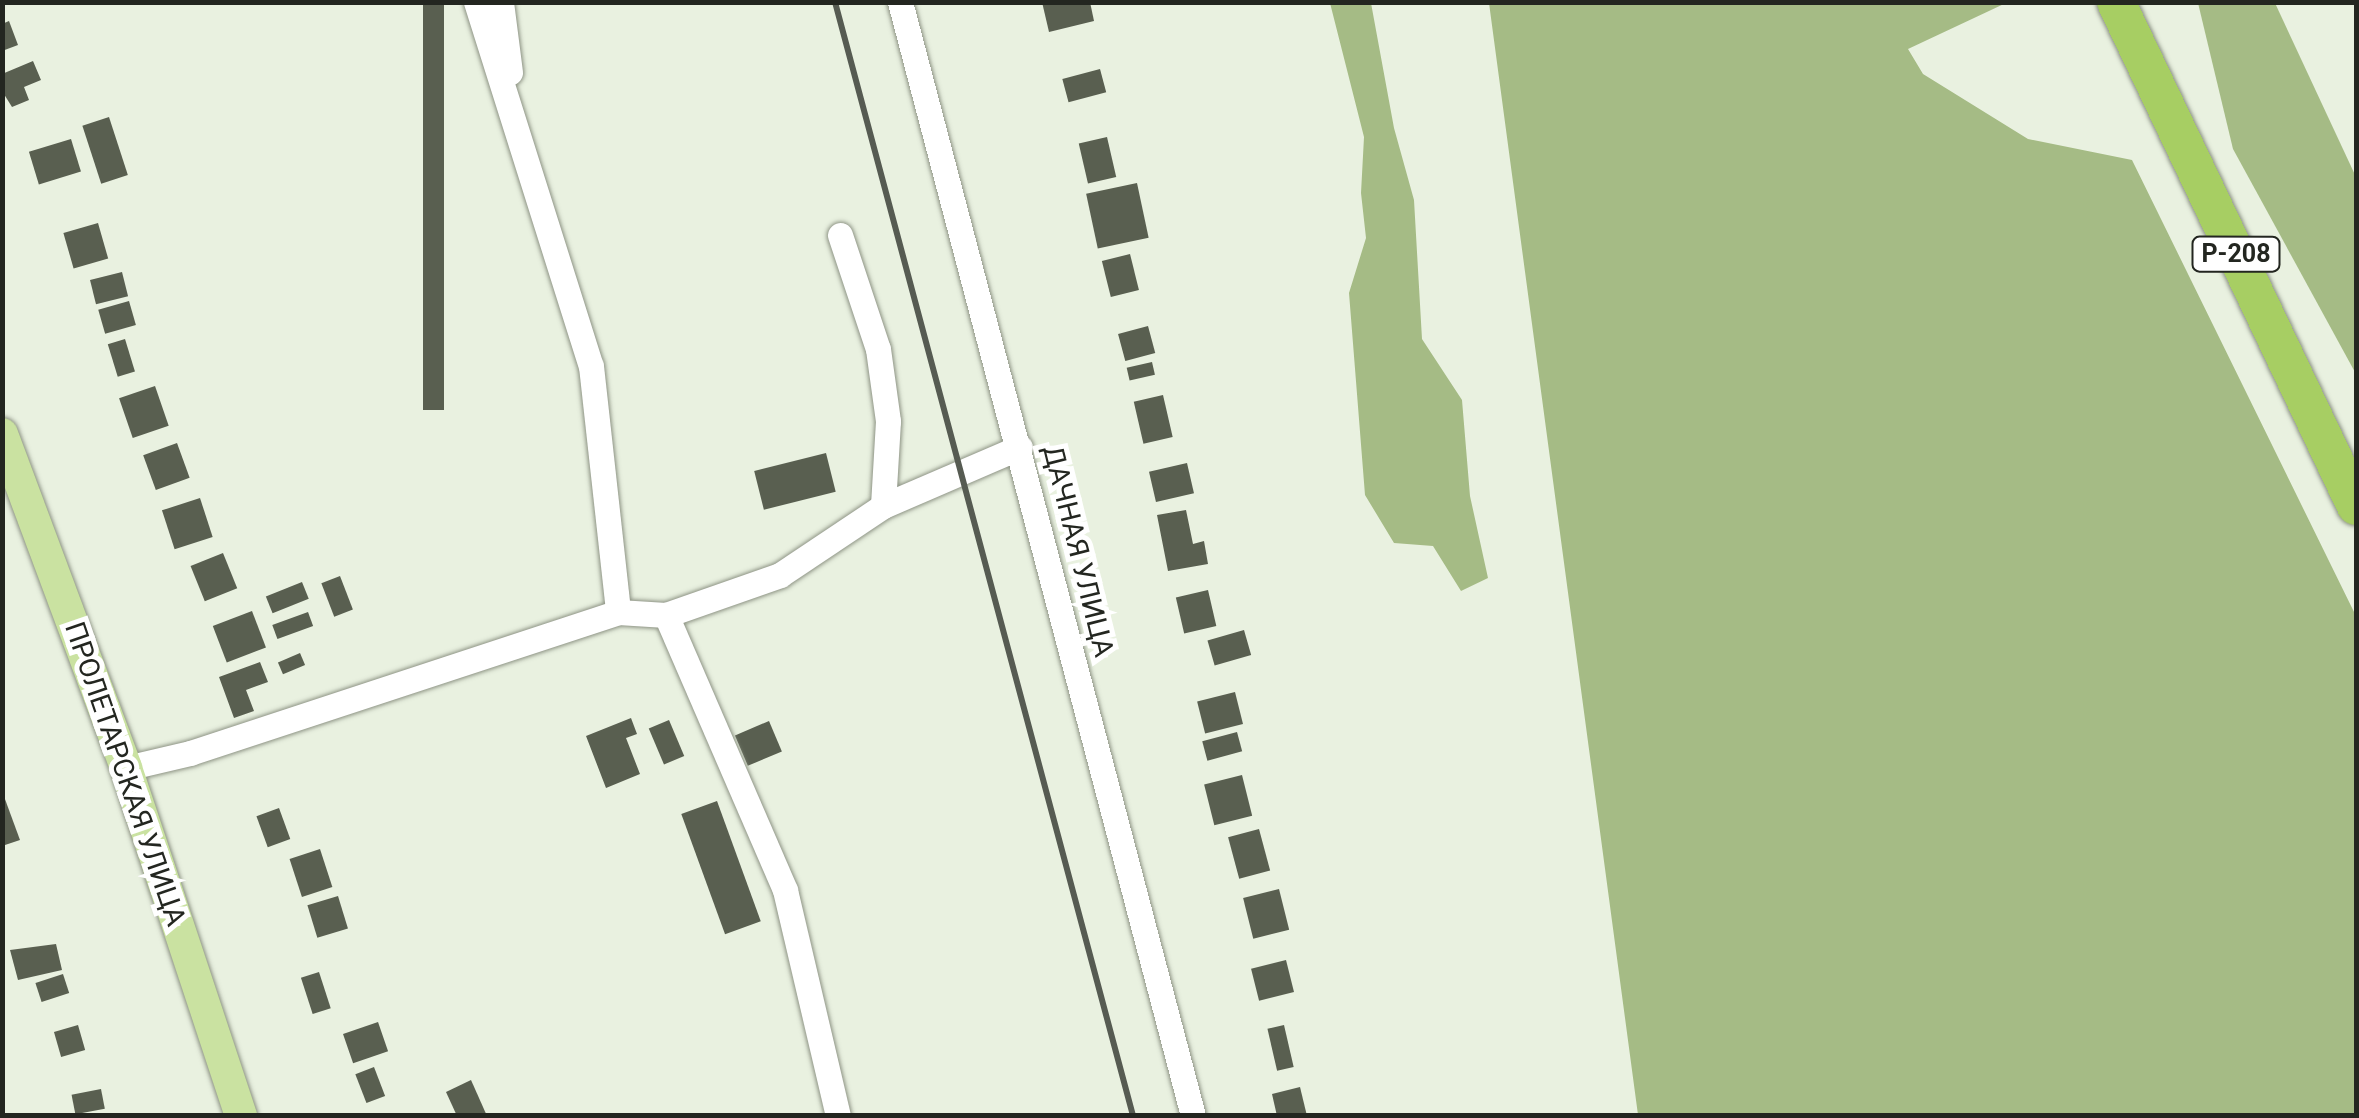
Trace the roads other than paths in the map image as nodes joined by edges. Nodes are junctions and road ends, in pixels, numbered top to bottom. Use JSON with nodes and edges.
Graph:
{"nodes":[{"id":1,"x":476,"y":2,"type":"edge"},
{"id":2,"x":501,"y":2,"type":"edge"},
{"id":3,"x":900,"y":2,"type":"edge"},
{"id":4,"x":2116,"y":2,"type":"edge"},
{"id":5,"x":518,"y":135,"type":"junction"},
{"id":6,"x":840,"y":235,"type":"dead end"},
{"id":7,"x":2,"y":434,"type":"edge"},
{"id":8,"x":1020,"y":446,"type":"junction"},
{"id":9,"x":884,"y":506,"type":"junction"},
{"id":10,"x":2356,"y":506,"type":"edge"},
{"id":11,"x":618,"y":612,"type":"junction"},
{"id":12,"x":666,"y":615,"type":"junction"},
{"id":13,"x":126,"y":768,"type":"junction"},
{"id":14,"x":241,"y":1116,"type":"edge"},
{"id":15,"x":838,"y":1116,"type":"edge"},
{"id":16,"x":1193,"y":1116,"type":"edge"}],
"edges":[{"from":1,"to":5,"type":"street"},
{"from":2,"to":5,"type":"street"},
{"from":3,"to":8,"type":"street","name":"ДАЧНАЯ УЛИЦА"},
{"from":4,"to":10,"type":"highway","number":"Р-208"},
{"from":5,"to":11,"type":"street"},
{"from":6,"to":9,"type":"street"},
{"from":7,"to":13,"type":"main road","name":"ПРОЛЕТАРСКАЯ УЛИЦА"},
{"from":8,"to":9,"type":"street"},
{"from":8,"to":16,"type":"street","name":"ДАЧНАЯ УЛИЦА"},
{"from":9,"to":12,"type":"street"},
{"from":11,"to":12,"type":"street"},
{"from":11,"to":13,"type":"street"},
{"from":12,"to":15,"type":"street"},
{"from":13,"to":14,"type":"main road","name":"ПРОЛЕТАРСКАЯ УЛИЦА"}]}
